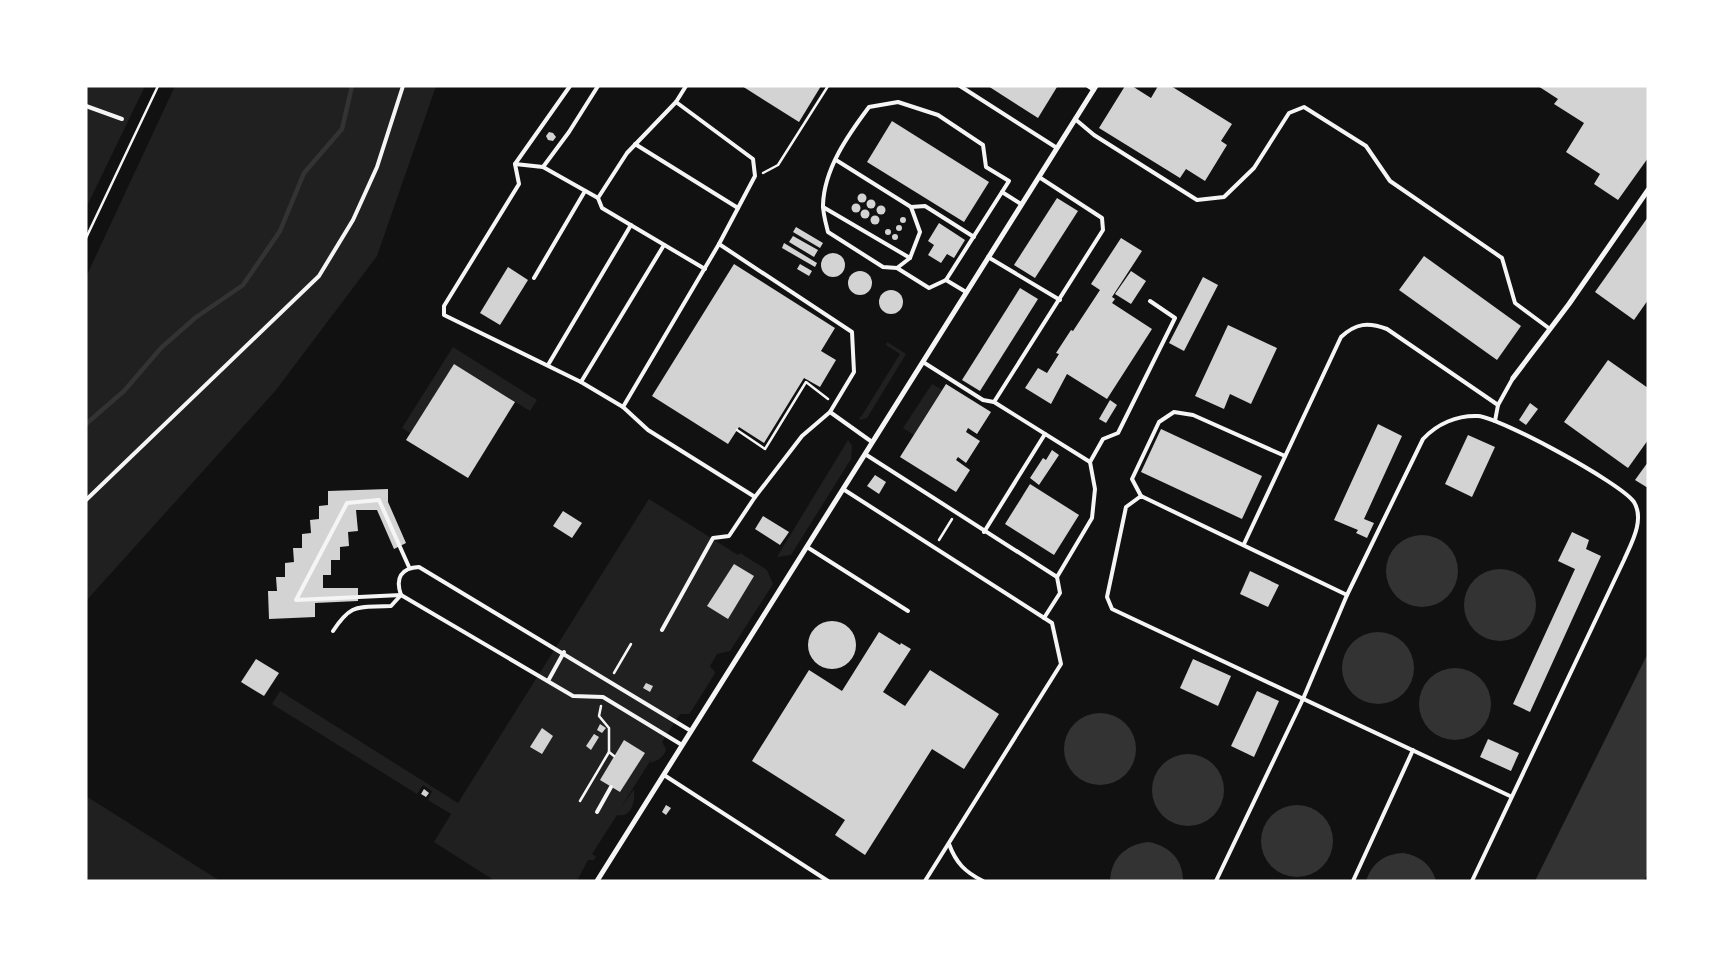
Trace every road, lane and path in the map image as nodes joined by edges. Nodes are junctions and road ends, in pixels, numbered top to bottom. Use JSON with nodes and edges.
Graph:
{"nodes":[{"id":1,"x":158,"y":86,"type":"edge"},
{"id":2,"x":403,"y":86,"type":"edge"},
{"id":3,"x":570,"y":86,"type":"edge"},
{"id":4,"x":598,"y":86,"type":"edge"},
{"id":5,"x":686,"y":86,"type":"edge"},
{"id":6,"x":828,"y":86,"type":"edge"},
{"id":7,"x":960,"y":86,"type":"edge"},
{"id":8,"x":1088,"y":86,"type":"edge"},
{"id":9,"x":1095,"y":88,"type":"edge"},
{"id":10,"x":676,"y":102,"type":"junction"},
{"id":11,"x":86,"y":106,"type":"edge"},
{"id":12,"x":122,"y":119,"type":"dead end"},
{"id":13,"x":1075,"y":120,"type":"junction"},
{"id":14,"x":635,"y":144,"type":"junction"},
{"id":15,"x":1057,"y":148,"type":"junction"},
{"id":16,"x":836,"y":160,"type":"junction"},
{"id":17,"x":515,"y":164,"type":"junction"},
{"id":18,"x":542,"y":167,"type":"junction"},
{"id":19,"x":755,"y":176,"type":"junction"},
{"id":20,"x":1038,"y":177,"type":"junction"},
{"id":21,"x":1648,"y":190,"type":"edge"},
{"id":22,"x":585,"y":191,"type":"junction"},
{"id":23,"x":1002,"y":192,"type":"junction"},
{"id":24,"x":598,"y":198,"type":"junction"},
{"id":25,"x":1021,"y":204,"type":"junction"},
{"id":26,"x":822,"y":206,"type":"junction"},
{"id":27,"x":912,"y":207,"type":"junction"},
{"id":28,"x":738,"y":208,"type":"junction"},
{"id":29,"x":631,"y":225,"type":"junction"},
{"id":30,"x":974,"y":237,"type":"junction"},
{"id":31,"x":86,"y":238,"type":"edge"},
{"id":32,"x":719,"y":244,"type":"junction"},
{"id":33,"x":664,"y":245,"type":"junction"},
{"id":34,"x":988,"y":257,"type":"junction"},
{"id":35,"x":910,"y":258,"type":"junction"},
{"id":36,"x":897,"y":268,"type":"junction"},
{"id":37,"x":705,"y":269,"type":"junction"},
{"id":38,"x":534,"y":278,"type":"dead end"},
{"id":39,"x":946,"y":280,"type":"junction"},
{"id":40,"x":966,"y":292,"type":"junction"},
{"id":41,"x":1060,"y":300,"type":"junction"},
{"id":42,"x":1150,"y":301,"type":"dead end"},
{"id":43,"x":1550,"y":329,"type":"junction"},
{"id":44,"x":923,"y":362,"type":"junction"},
{"id":45,"x":548,"y":365,"type":"junction"},
{"id":46,"x":1513,"y":378,"type":"joint"},
{"id":47,"x":581,"y":382,"type":"junction"},
{"id":48,"x":994,"y":402,"type":"junction"},
{"id":49,"x":835,"y":404,"type":"junction"},
{"id":50,"x":1498,"y":404,"type":"junction"},
{"id":51,"x":622,"y":407,"type":"junction"},
{"id":52,"x":830,"y":412,"type":"junction"},
{"id":53,"x":1495,"y":421,"type":"junction"},
{"id":54,"x":737,"y":430,"type":"dead end"},
{"id":55,"x":1044,"y":434,"type":"junction"},
{"id":56,"x":872,"y":442,"type":"junction"},
{"id":57,"x":865,"y":454,"type":"junction"},
{"id":58,"x":1285,"y":456,"type":"junction"},
{"id":59,"x":1090,"y":462,"type":"junction"},
{"id":60,"x":843,"y":489,"type":"junction"},
{"id":61,"x":1141,"y":496,"type":"junction"},
{"id":62,"x":754,"y":497,"type":"junction"},
{"id":63,"x":86,"y":500,"type":"edge"},
{"id":64,"x":955,"y":514,"type":"junction"},
{"id":65,"x":984,"y":532,"type":"junction"},
{"id":66,"x":1244,"y":544,"type":"junction"},
{"id":67,"x":807,"y":547,"type":"junction"},
{"id":68,"x":934,"y":548,"type":"junction"},
{"id":69,"x":409,"y":567,"type":"junction"},
{"id":70,"x":1057,"y":577,"type":"junction"},
{"id":71,"x":401,"y":595,"type":"junction"},
{"id":72,"x":1347,"y":595,"type":"junction"},
{"id":73,"x":908,"y":611,"type":"dead end"},
{"id":74,"x":1044,"y":618,"type":"junction"},
{"id":75,"x":662,"y":630,"type":"dead end"},
{"id":76,"x":333,"y":631,"type":"dead end"},
{"id":77,"x":564,"y":652,"type":"junction"},
{"id":78,"x":548,"y":681,"type":"junction"},
{"id":79,"x":1303,"y":699,"type":"junction"},
{"id":80,"x":691,"y":731,"type":"junction"},
{"id":81,"x":682,"y":745,"type":"junction"},
{"id":82,"x":1413,"y":750,"type":"junction"},
{"id":83,"x":609,"y":752,"type":"dead end"},
{"id":84,"x":664,"y":775,"type":"junction"},
{"id":85,"x":611,"y":787,"type":"dead end"},
{"id":86,"x":1510,"y":796,"type":"junction"},
{"id":87,"x":580,"y":800,"type":"dead end"},
{"id":88,"x":597,"y":812,"type":"dead end"},
{"id":89,"x":949,"y":844,"type":"junction"},
{"id":90,"x":598,"y":881,"type":"edge"},
{"id":91,"x":828,"y":881,"type":"edge"},
{"id":92,"x":925,"y":881,"type":"edge"},
{"id":93,"x":983,"y":881,"type":"edge"},
{"id":94,"x":1216,"y":881,"type":"edge"},
{"id":95,"x":1353,"y":881,"type":"edge"},
{"id":96,"x":1472,"y":881,"type":"edge"}],
"edges":[{"from":1,"to":31,"type":"path"},
{"from":2,"to":63,"type":"lane"},
{"from":3,"to":17,"type":"lane"},
{"from":4,"to":18,"type":"lane"},
{"from":5,"to":10,"type":"lane"},
{"from":6,"to":19,"type":"path"},
{"from":7,"to":15,"type":"lane"},
{"from":8,"to":9,"type":"lane"},
{"from":9,"to":13,"type":"street"},
{"from":10,"to":14,"type":"lane"},
{"from":10,"to":19,"type":"lane"},
{"from":11,"to":12,"type":"lane"},
{"from":13,"to":15,"type":"street"},
{"from":13,"to":43,"type":"lane"},
{"from":14,"to":24,"type":"lane"},
{"from":14,"to":28,"type":"lane"},
{"from":15,"to":20,"type":"street"},
{"from":16,"to":23,"type":"lane"},
{"from":16,"to":26,"type":"lane"},
{"from":16,"to":27,"type":"lane"},
{"from":17,"to":18,"type":"lane"},
{"from":17,"to":45,"type":"lane"},
{"from":18,"to":22,"type":"lane"},
{"from":19,"to":28,"type":"lane"},
{"from":20,"to":25,"type":"street"},
{"from":20,"to":41,"type":"lane"},
{"from":21,"to":43,"type":"street"},
{"from":22,"to":24,"type":"lane"},
{"from":22,"to":38,"type":"lane"},
{"from":23,"to":25,"type":"lane"},
{"from":23,"to":30,"type":"lane"},
{"from":24,"to":29,"type":"lane"},
{"from":25,"to":34,"type":"street"},
{"from":26,"to":35,"type":"lane"},
{"from":26,"to":36,"type":"lane"},
{"from":27,"to":30,"type":"lane"},
{"from":27,"to":35,"type":"lane"},
{"from":28,"to":32,"type":"lane"},
{"from":29,"to":33,"type":"lane"},
{"from":29,"to":45,"type":"lane"},
{"from":30,"to":39,"type":"lane"},
{"from":32,"to":37,"type":"lane"},
{"from":32,"to":49,"type":"lane"},
{"from":33,"to":37,"type":"lane"},
{"from":33,"to":47,"type":"lane"},
{"from":34,"to":40,"type":"street"},
{"from":34,"to":41,"type":"lane"},
{"from":35,"to":36,"type":"lane"},
{"from":36,"to":39,"type":"lane"},
{"from":37,"to":51,"type":"lane"},
{"from":39,"to":40,"type":"lane"},
{"from":40,"to":44,"type":"street"},
{"from":41,"to":48,"type":"lane"},
{"from":42,"to":59,"type":"lane"},
{"from":43,"to":46,"type":"street"},
{"from":44,"to":48,"type":"lane"},
{"from":44,"to":56,"type":"street"},
{"from":45,"to":47,"type":"lane"},
{"from":46,"to":50,"type":"lane"},
{"from":47,"to":51,"type":"lane"},
{"from":48,"to":55,"type":"lane"},
{"from":49,"to":52,"type":"lane"},
{"from":49,"to":54,"type":"path"},
{"from":50,"to":53,"type":"lane"},
{"from":50,"to":58,"type":"lane"},
{"from":51,"to":62,"type":"lane"},
{"from":52,"to":56,"type":"lane"},
{"from":52,"to":62,"type":"lane"},
{"from":53,"to":72,"type":"lane"},
{"from":53,"to":86,"type":"lane"},
{"from":55,"to":59,"type":"lane"},
{"from":55,"to":65,"type":"lane"},
{"from":56,"to":57,"type":"street"},
{"from":57,"to":60,"type":"street"},
{"from":57,"to":64,"type":"lane"},
{"from":58,"to":61,"type":"lane"},
{"from":58,"to":66,"type":"lane"},
{"from":59,"to":70,"type":"lane"},
{"from":60,"to":67,"type":"street"},
{"from":60,"to":68,"type":"lane"},
{"from":61,"to":66,"type":"lane"},
{"from":61,"to":79,"type":"lane"},
{"from":62,"to":75,"type":"lane"},
{"from":64,"to":65,"type":"lane"},
{"from":64,"to":68,"type":"path"},
{"from":65,"to":70,"type":"lane"},
{"from":66,"to":72,"type":"lane"},
{"from":67,"to":73,"type":"lane"},
{"from":67,"to":80,"type":"street"},
{"from":68,"to":74,"type":"lane"},
{"from":69,"to":71,"type":"lane"},
{"from":69,"to":71,"type":"lane"},
{"from":69,"to":77,"type":"lane"},
{"from":70,"to":74,"type":"lane"},
{"from":71,"to":76,"type":"lane"},
{"from":71,"to":78,"type":"lane"},
{"from":72,"to":79,"type":"lane"},
{"from":74,"to":89,"type":"lane"},
{"from":77,"to":78,"type":"lane"},
{"from":77,"to":80,"type":"lane"},
{"from":78,"to":81,"type":"lane"},
{"from":79,"to":82,"type":"lane"},
{"from":79,"to":94,"type":"lane"},
{"from":80,"to":81,"type":"street"},
{"from":81,"to":84,"type":"street"},
{"from":82,"to":86,"type":"lane"},
{"from":82,"to":95,"type":"lane"},
{"from":83,"to":87,"type":"path"},
{"from":84,"to":90,"type":"street"},
{"from":84,"to":91,"type":"lane"},
{"from":85,"to":88,"type":"lane"},
{"from":86,"to":96,"type":"lane"},
{"from":89,"to":92,"type":"lane"},
{"from":89,"to":93,"type":"lane"}]}
